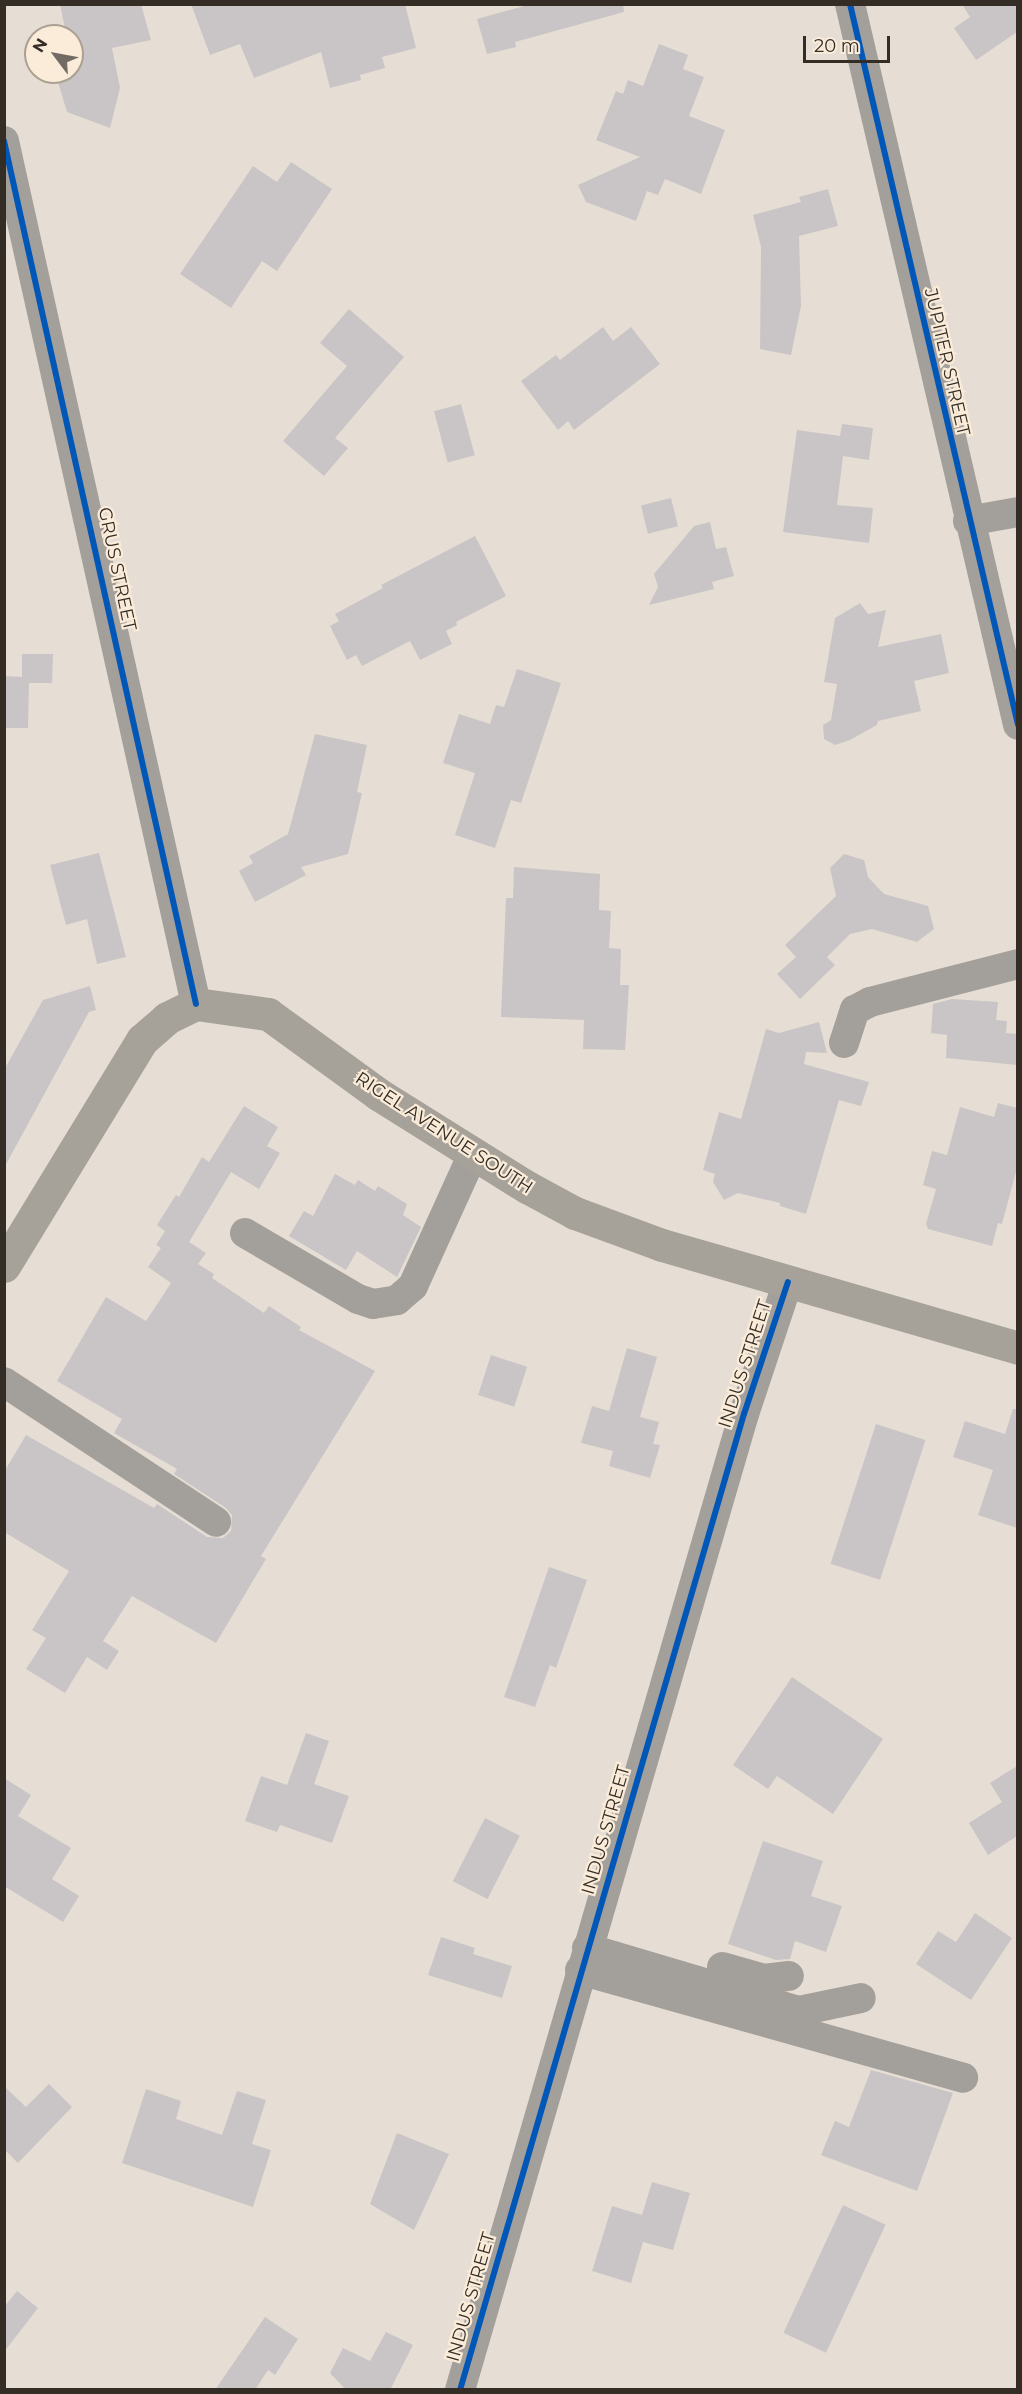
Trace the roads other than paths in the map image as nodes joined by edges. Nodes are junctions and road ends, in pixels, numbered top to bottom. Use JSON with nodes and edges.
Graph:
{"nodes":[{"id":1,"x":850,"y":4,"type":"edge"},
{"id":2,"x":4,"y":141,"type":"edge"},
{"id":3,"x":1017,"y":512,"type":"edge"},
{"id":4,"x":968,"y":521,"type":"junction"},
{"id":5,"x":1017,"y":725,"type":"edge"},
{"id":6,"x":1017,"y":964,"type":"edge"},
{"id":7,"x":196,"y":1004,"type":"junction"},
{"id":8,"x":844,"y":1043,"type":"dead end"},
{"id":9,"x":473,"y":1154,"type":"junction"},
{"id":10,"x":245,"y":1233,"type":"dead end"},
{"id":11,"x":4,"y":1266,"type":"edge"},
{"id":12,"x":788,"y":1282,"type":"junction"},
{"id":13,"x":1017,"y":1348,"type":"edge"},
{"id":14,"x":4,"y":1382,"type":"edge"},
{"id":15,"x":216,"y":1522,"type":"dead end"},
{"id":16,"x":586,"y":1950,"type":"junction"},
{"id":17,"x":789,"y":1976,"type":"dead end"},
{"id":18,"x":861,"y":1998,"type":"dead end"},
{"id":19,"x":963,"y":2078,"type":"dead end"},
{"id":20,"x":460,"y":2390,"type":"edge"}],
"edges":[{"from":1,"to":4,"type":"street","name":"JUPITER STREET"},
{"from":2,"to":7,"type":"street","name":"GRUS STREET"},
{"from":3,"to":4,"type":"street"},
{"from":4,"to":5,"type":"street","name":"JUPITER STREET"},
{"from":6,"to":8,"type":"street"},
{"from":7,"to":9,"type":"main road","name":"RIGEL AVENUE SOUTH"},
{"from":7,"to":11,"type":"main road"},
{"from":9,"to":10,"type":"street"},
{"from":9,"to":12,"type":"main road","name":"RIGEL AVENUE SOUTH"},
{"from":12,"to":13,"type":"main road","name":"RIGEL AVENUE SOUTH"},
{"from":12,"to":16,"type":"street","name":"INDUS STREET"},
{"from":14,"to":15,"type":"street"},
{"from":16,"to":17,"type":"street"},
{"from":16,"to":18,"type":"street"},
{"from":16,"to":19,"type":"street"},
{"from":16,"to":20,"type":"street","name":"INDUS STREET"}]}
